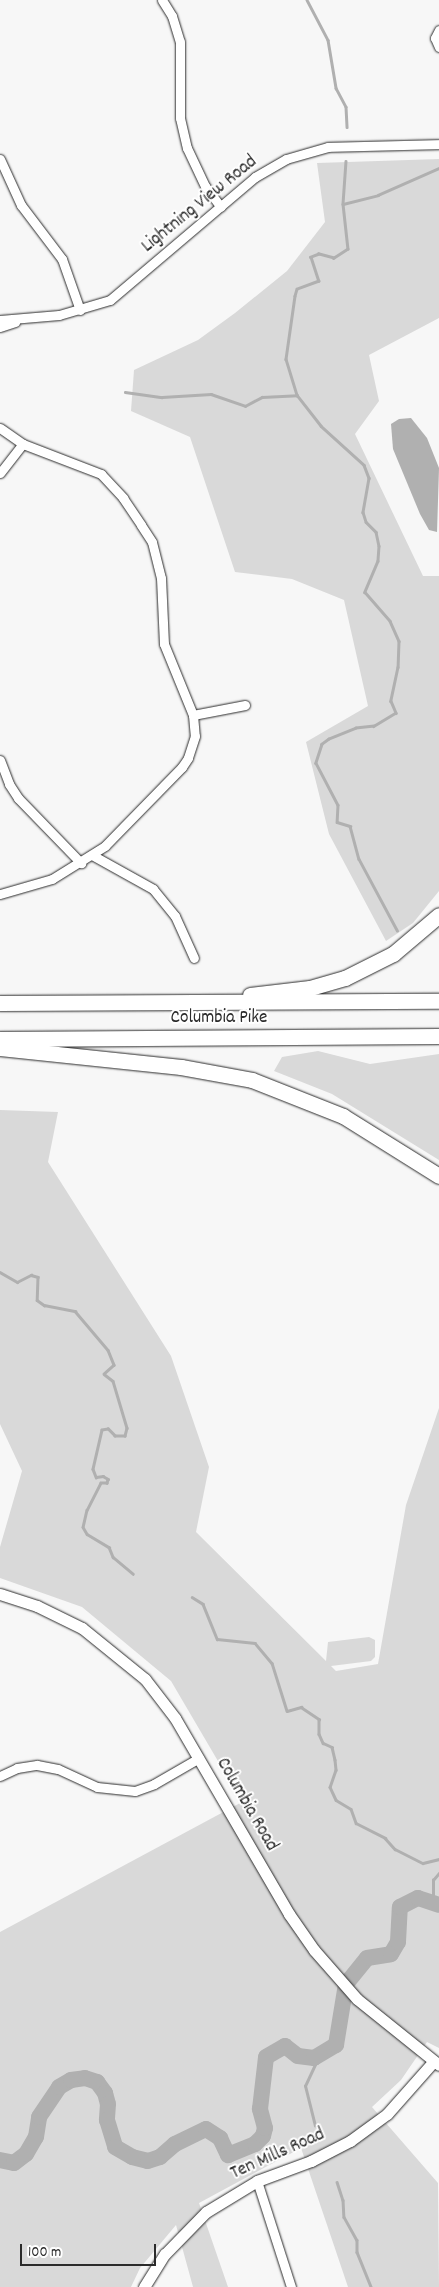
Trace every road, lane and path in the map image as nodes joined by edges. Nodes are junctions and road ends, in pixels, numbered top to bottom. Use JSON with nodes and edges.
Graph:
{"nodes":[{"id":1,"x":162,"y":0,"type":"edge"},
{"id":2,"x":439,"y":30,"type":"edge"},
{"id":3,"x":439,"y":47,"type":"edge"},
{"id":4,"x":439,"y":144,"type":"edge"},
{"id":5,"x":0,"y":159,"type":"edge"},
{"id":6,"x":220,"y":207,"type":"junction"},
{"id":7,"x":80,"y":310,"type":"junction"},
{"id":8,"x":22,"y":319,"type":"junction"},
{"id":9,"x":0,"y":320,"type":"edge"},
{"id":10,"x":0,"y":327,"type":"edge"},
{"id":11,"x":0,"y":428,"type":"edge"},
{"id":12,"x":23,"y":444,"type":"junction"},
{"id":13,"x":0,"y":473,"type":"edge"},
{"id":14,"x":244,"y":705,"type":"dead end"},
{"id":15,"x":193,"y":715,"type":"junction"},
{"id":16,"x":0,"y":760,"type":"edge"},
{"id":17,"x":92,"y":855,"type":"junction"},
{"id":18,"x":81,"y":863,"type":"junction"},
{"id":19,"x":0,"y":894,"type":"edge"},
{"id":20,"x":439,"y":915,"type":"edge"},
{"id":21,"x":194,"y":958,"type":"dead end"},
{"id":22,"x":439,"y":1001,"type":"edge"},
{"id":23,"x":0,"y":1003,"type":"edge"},
{"id":24,"x":173,"y":1004,"type":"junction"},
{"id":25,"x":439,"y":1036,"type":"edge"},
{"id":26,"x":0,"y":1039,"type":"edge"},
{"id":27,"x":0,"y":1048,"type":"edge"},
{"id":28,"x":439,"y":1176,"type":"edge"},
{"id":29,"x":0,"y":1594,"type":"edge"},
{"id":30,"x":199,"y":1758,"type":"junction"},
{"id":31,"x":0,"y":1776,"type":"edge"},
{"id":32,"x":436,"y":2063,"type":"edge"},
{"id":33,"x":257,"y":2181,"type":"junction"},
{"id":34,"x":144,"y":2287,"type":"edge"},
{"id":35,"x":290,"y":2287,"type":"edge"}],
"edges":[{"from":1,"to":6,"type":"street"},
{"from":2,"to":3,"type":"street"},
{"from":4,"to":6,"type":"street","name":"Lightning View Road"},
{"from":5,"to":7,"type":"street"},
{"from":6,"to":7,"type":"street","name":"Lightning View Road"},
{"from":7,"to":8,"type":"street","name":"Lightning View Road"},
{"from":8,"to":9,"type":"street","name":"Lightning View Road"},
{"from":8,"to":10,"type":"street","name":"Lightning View Road"},
{"from":11,"to":12,"type":"street"},
{"from":12,"to":13,"type":"street"},
{"from":12,"to":15,"type":"street"},
{"from":14,"to":15,"type":"street"},
{"from":15,"to":17,"type":"street"},
{"from":16,"to":18,"type":"street"},
{"from":17,"to":18,"type":"street"},
{"from":17,"to":21,"type":"street"},
{"from":18,"to":19,"type":"street"},
{"from":20,"to":24,"type":"highway"},
{"from":22,"to":24,"type":"highway","name":"Columbia Pike"},
{"from":23,"to":24,"type":"highway","name":"Columbia Pike"},
{"from":25,"to":26,"type":"highway","name":"Columbia Pike"},
{"from":27,"to":28,"type":"highway"},
{"from":29,"to":30,"type":"main road","name":"Columbia Road"},
{"from":30,"to":31,"type":"street"},
{"from":30,"to":32,"type":"main road","name":"Columbia Road"},
{"from":32,"to":33,"type":"main road","name":"Ten Mills Road"},
{"from":33,"to":34,"type":"main road","name":"Ten Mills Road"},
{"from":33,"to":35,"type":"street"}]}
